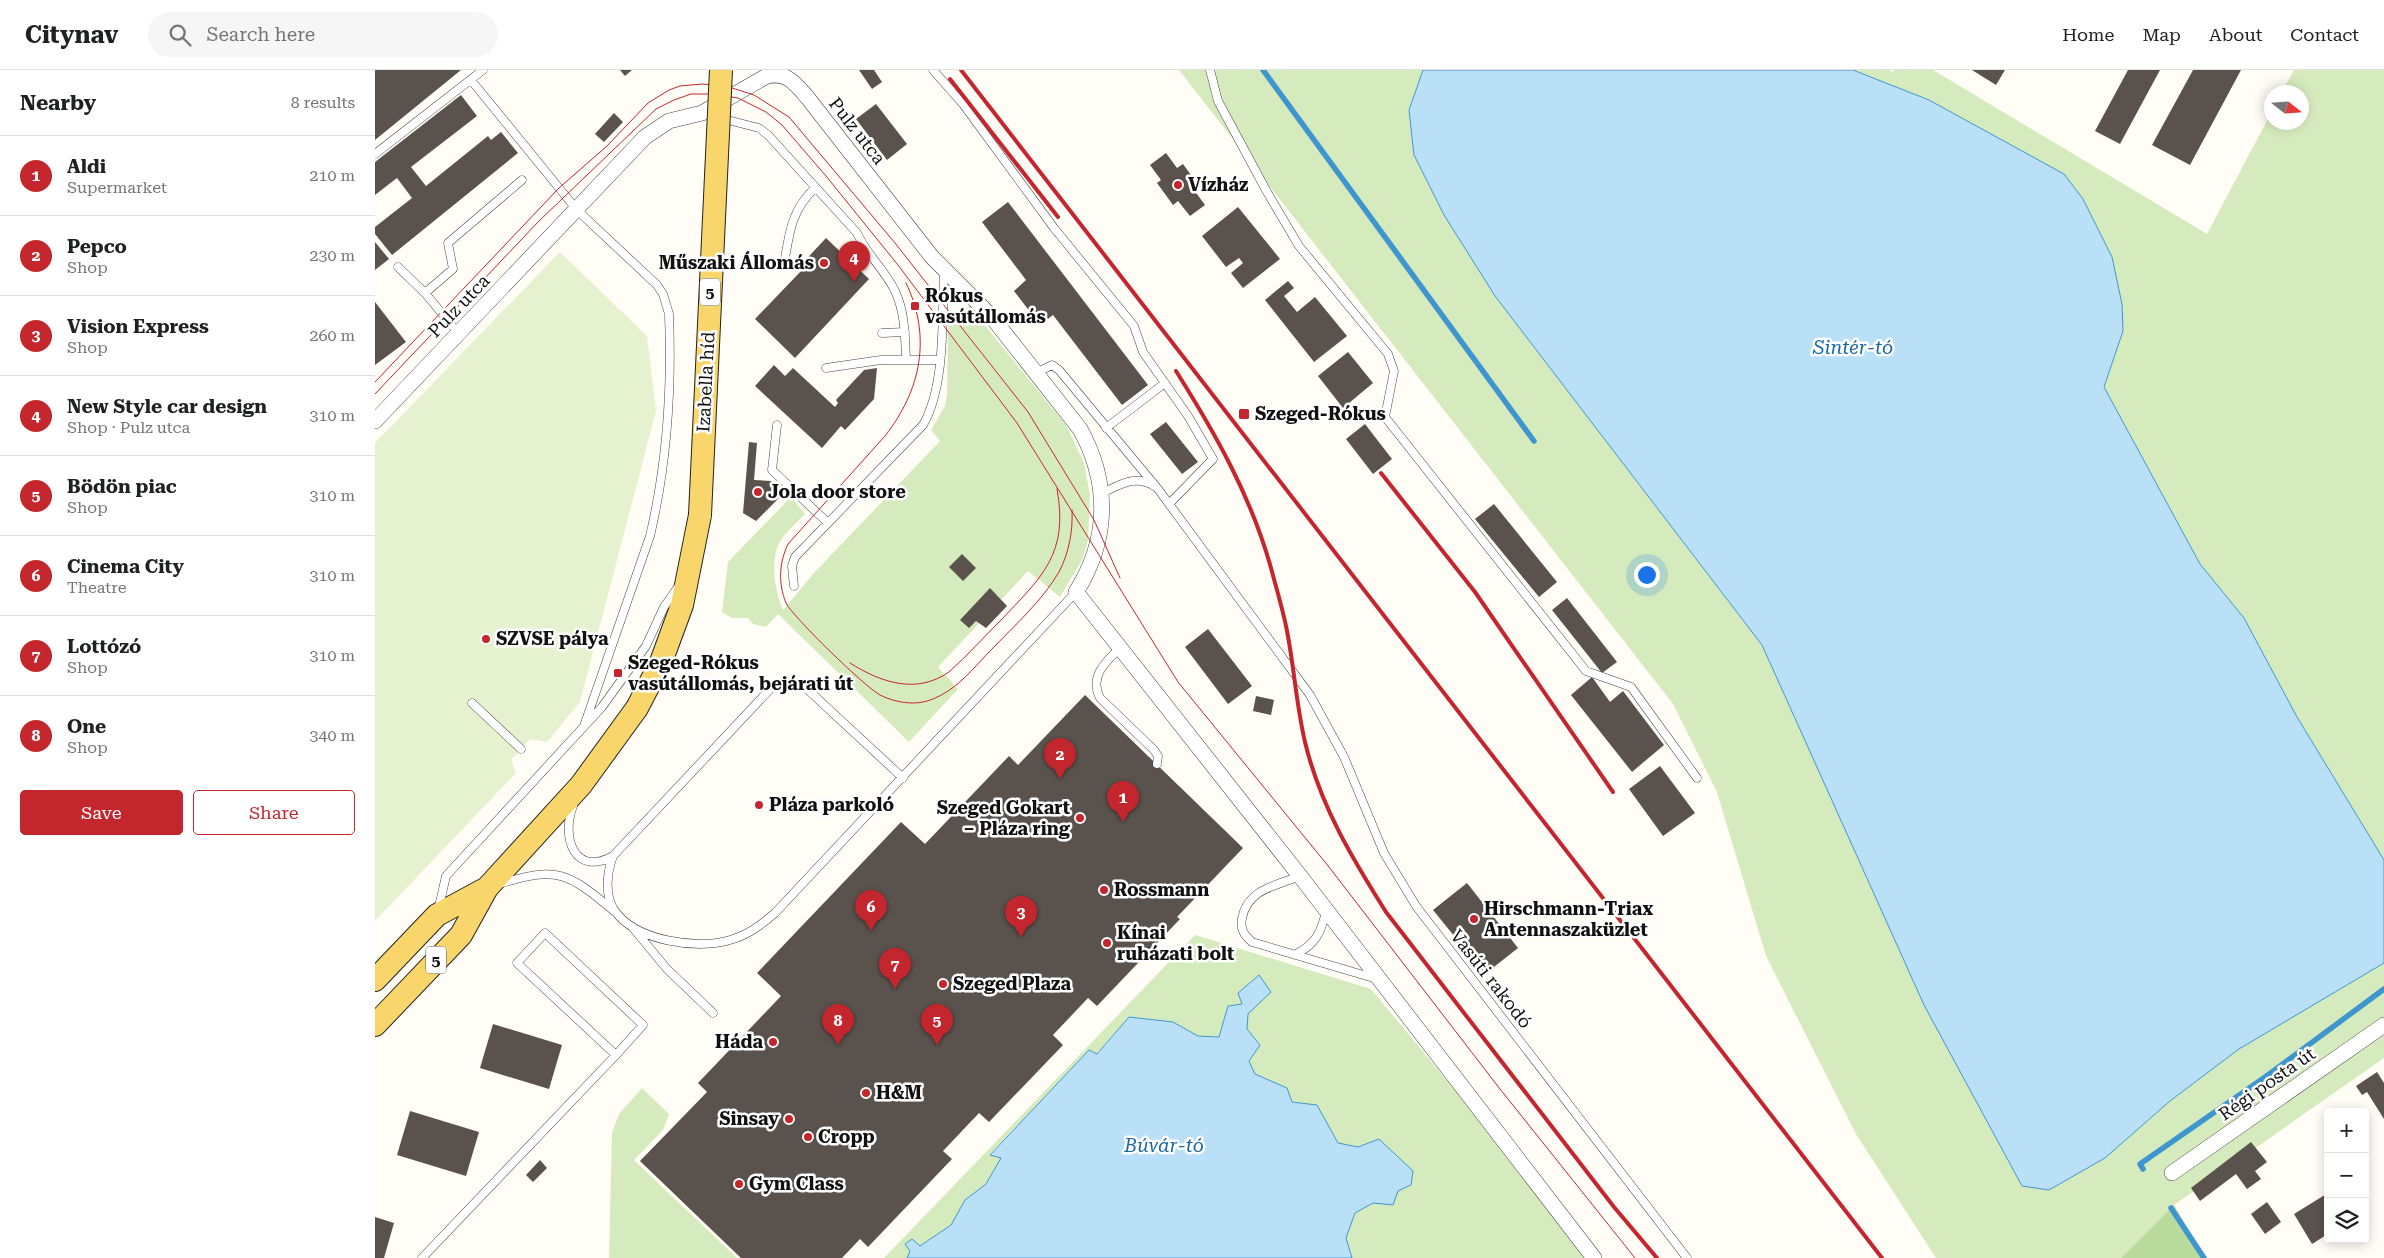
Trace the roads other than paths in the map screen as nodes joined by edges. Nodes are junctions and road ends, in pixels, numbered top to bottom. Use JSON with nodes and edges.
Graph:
{"nodes":[{"id":1,"x":483,"y":70,"type":"edge"},
{"id":2,"x":721,"y":70,"type":"edge"},
{"id":3,"x":933,"y":70,"type":"edge"},
{"id":4,"x":1210,"y":70,"type":"edge"},
{"id":5,"x":788,"y":75,"type":"edge"},
{"id":6,"x":471,"y":80,"type":"junction"},
{"id":7,"x":702,"y":113,"type":"junction"},
{"id":8,"x":375,"y":154,"type":"edge"},
{"id":9,"x":522,"y":180,"type":"dead end"},
{"id":10,"x":815,"y":188,"type":"junction"},
{"id":11,"x":577,"y":210,"type":"junction"},
{"id":12,"x":784,"y":265,"type":"dead end"},
{"id":13,"x":398,"y":268,"type":"dead end"},
{"id":14,"x":944,"y":269,"type":"junction"},
{"id":15,"x":425,"y":293,"type":"junction"},
{"id":16,"x":905,"y":332,"type":"junction"},
{"id":17,"x":882,"y":333,"type":"dead end"},
{"id":18,"x":459,"y":334,"type":"junction"},
{"id":19,"x":906,"y":359,"type":"junction"},
{"id":20,"x":939,"y":360,"type":"junction"},
{"id":21,"x":827,"y":368,"type":"dead end"},
{"id":22,"x":1036,"y":373,"type":"junction"},
{"id":23,"x":1165,"y":383,"type":"junction"},
{"id":24,"x":375,"y":421,"type":"edge"},
{"id":25,"x":777,"y":425,"type":"dead end"},
{"id":26,"x":1106,"y":428,"type":"junction"},
{"id":27,"x":1158,"y":489,"type":"junction"},
{"id":28,"x":1102,"y":493,"type":"junction"},
{"id":29,"x":1169,"y":504,"type":"junction"},
{"id":30,"x":828,"y":523,"type":"junction"},
{"id":31,"x":690,"y":571,"type":"junction"},
{"id":32,"x":793,"y":586,"type":"dead end"},
{"id":33,"x":1076,"y":592,"type":"junction"},
{"id":34,"x":1119,"y":648,"type":"junction"},
{"id":35,"x":472,"y":703,"type":"dead end"},
{"id":36,"x":585,"y":726,"type":"junction"},
{"id":37,"x":521,"y":749,"type":"dead end"},
{"id":38,"x":1157,"y":764,"type":"dead end"},
{"id":39,"x":903,"y":778,"type":"junction"},
{"id":40,"x":1697,"y":778,"type":"dead end"},
{"id":41,"x":581,"y":785,"type":"junction"},
{"id":42,"x":613,"y":856,"type":"junction"},
{"id":43,"x":1299,"y":876,"type":"junction"},
{"id":44,"x":487,"y":888,"type":"junction"},
{"id":45,"x":1326,"y":911,"type":"junction"},
{"id":46,"x":615,"y":912,"type":"junction"},
{"id":47,"x":437,"y":915,"type":"junction"},
{"id":48,"x":630,"y":924,"type":"junction"},
{"id":49,"x":1296,"y":954,"type":"junction"},
{"id":50,"x":1377,"y":979,"type":"junction"},
{"id":51,"x":375,"y":980,"type":"edge"},
{"id":52,"x":713,"y":1012,"type":"dead end"},
{"id":53,"x":375,"y":1025,"type":"edge"},
{"id":54,"x":2384,"y":1025,"type":"edge"},
{"id":55,"x":616,"y":1055,"type":"junction"},
{"id":56,"x":2172,"y":1173,"type":"dead end"},
{"id":57,"x":421,"y":1258,"type":"edge"},
{"id":58,"x":1594,"y":1258,"type":"edge"},
{"id":59,"x":1687,"y":1258,"type":"edge"}],
"edges":[{"from":1,"to":6,"type":"lane"},
{"from":2,"to":31,"type":"main road","name":"Izabella híd","number":"5","bridge":true},
{"from":3,"to":23,"type":"lane"},
{"from":4,"to":40,"type":"lane"},
{"from":5,"to":7,"type":"street","name":"Pulz utca"},
{"from":5,"to":14,"type":"street","name":"Pulz utca"},
{"from":6,"to":8,"type":"lane"},
{"from":6,"to":11,"type":"lane"},
{"from":7,"to":10,"type":"lane"},
{"from":7,"to":11,"type":"street","name":"Pulz utca"},
{"from":9,"to":15,"type":"lane"},
{"from":10,"to":12,"type":"lane"},
{"from":10,"to":16,"type":"lane"},
{"from":11,"to":18,"type":"street","name":"Pulz utca"},
{"from":11,"to":36,"type":"lane"},
{"from":13,"to":15,"type":"lane"},
{"from":14,"to":20,"type":"lane"},
{"from":14,"to":22,"type":"street","name":"Pulz utca"},
{"from":15,"to":18,"type":"lane"},
{"from":16,"to":17,"type":"lane"},
{"from":16,"to":19,"type":"lane"},
{"from":18,"to":24,"type":"street","name":"Pulz utca"},
{"from":19,"to":20,"type":"lane"},
{"from":19,"to":21,"type":"lane"},
{"from":20,"to":30,"type":"lane"},
{"from":22,"to":26,"type":"lane","name":"Vasúti rakodó"},
{"from":22,"to":28,"type":"street","name":"Pulz utca"},
{"from":23,"to":26,"type":"lane"},
{"from":23,"to":29,"type":"lane"},
{"from":25,"to":30,"type":"lane"},
{"from":26,"to":27,"type":"lane","name":"Vasúti rakodó"},
{"from":27,"to":28,"type":"lane"},
{"from":27,"to":29,"type":"lane","name":"Vasúti rakodó"},
{"from":28,"to":33,"type":"street","name":"Pulz utca"},
{"from":29,"to":59,"type":"lane","name":"Vasúti rakodó"},
{"from":30,"to":32,"type":"lane"},
{"from":31,"to":36,"type":"lane"},
{"from":31,"to":41,"type":"main road","number":"5"},
{"from":33,"to":34,"type":"street"},
{"from":33,"to":39,"type":"lane"},
{"from":34,"to":38,"type":"lane"},
{"from":34,"to":43,"type":"street"},
{"from":35,"to":37,"type":"lane"},
{"from":36,"to":47,"type":"lane"},
{"from":39,"to":42,"type":"lane"},
{"from":39,"to":48,"type":"lane"},
{"from":41,"to":42,"type":"lane"},
{"from":41,"to":44,"type":"main road","number":"5"},
{"from":42,"to":46,"type":"lane"},
{"from":43,"to":45,"type":"street"},
{"from":43,"to":49,"type":"lane"},
{"from":44,"to":46,"type":"lane"},
{"from":44,"to":47,"type":"main road","number":"5"},
{"from":44,"to":53,"type":"main road","number":"5"},
{"from":45,"to":49,"type":"lane"},
{"from":45,"to":50,"type":"street"},
{"from":46,"to":48,"type":"lane"},
{"from":47,"to":51,"type":"main road","number":"5"},
{"from":48,"to":52,"type":"lane"},
{"from":49,"to":50,"type":"lane"},
{"from":50,"to":58,"type":"street"},
{"from":54,"to":56,"type":"street","name":"Régi posta út"},
{"from":55,"to":55,"type":"lane"},
{"from":55,"to":57,"type":"lane"}]}
